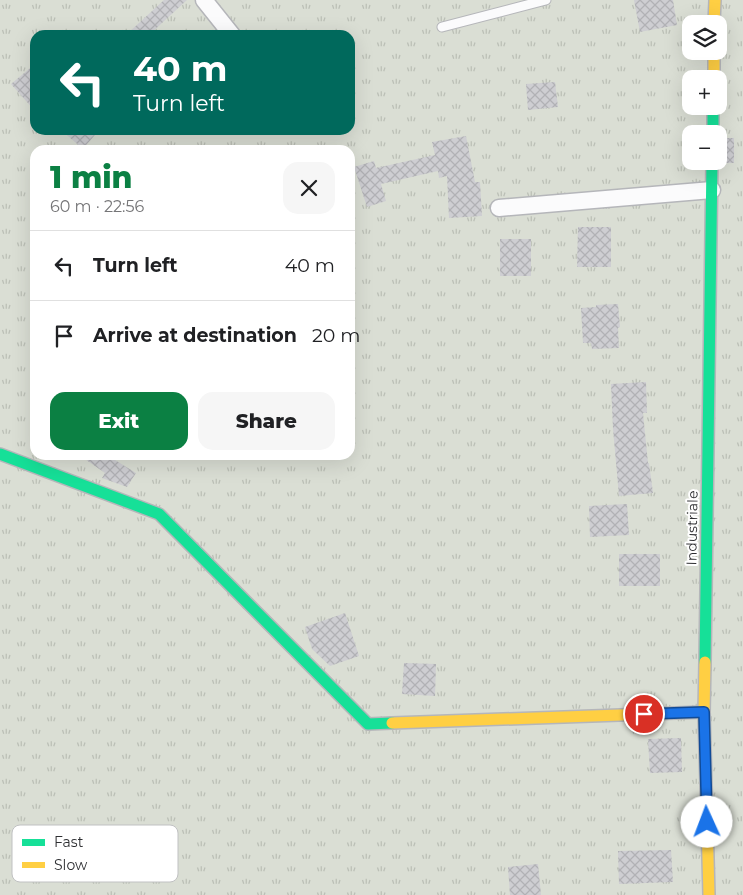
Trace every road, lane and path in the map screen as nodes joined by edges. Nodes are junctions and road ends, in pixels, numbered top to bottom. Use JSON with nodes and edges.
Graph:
{"nodes":[{"id":1,"x":204,"y":0,"type":"edge"},
{"id":2,"x":546,"y":0,"type":"edge"},
{"id":3,"x":715,"y":0,"type":"edge"},
{"id":4,"x":714,"y":15,"type":"edge"},
{"id":5,"x":442,"y":27,"type":"dead end"},
{"id":6,"x":228,"y":30,"type":"edge"},
{"id":7,"x":712,"y":170,"type":"edge"},
{"id":8,"x":712,"y":190,"type":"junction"},
{"id":9,"x":499,"y":208,"type":"dead end"},
{"id":10,"x":0,"y":454,"type":"edge"},
{"id":11,"x":704,"y":712,"type":"junction"},
{"id":12,"x":709,"y":895,"type":"edge"}],
"edges":[{"from":1,"to":6,"type":"street"},
{"from":2,"to":5,"type":"lane"},
{"from":3,"to":4,"type":"street"},
{"from":7,"to":8,"type":"street","name":"Industriale"},
{"from":8,"to":9,"type":"street"},
{"from":8,"to":11,"type":"street","name":"Industriale"},
{"from":10,"to":11,"type":"street"},
{"from":11,"to":12,"type":"street","name":"Industriale"}]}
